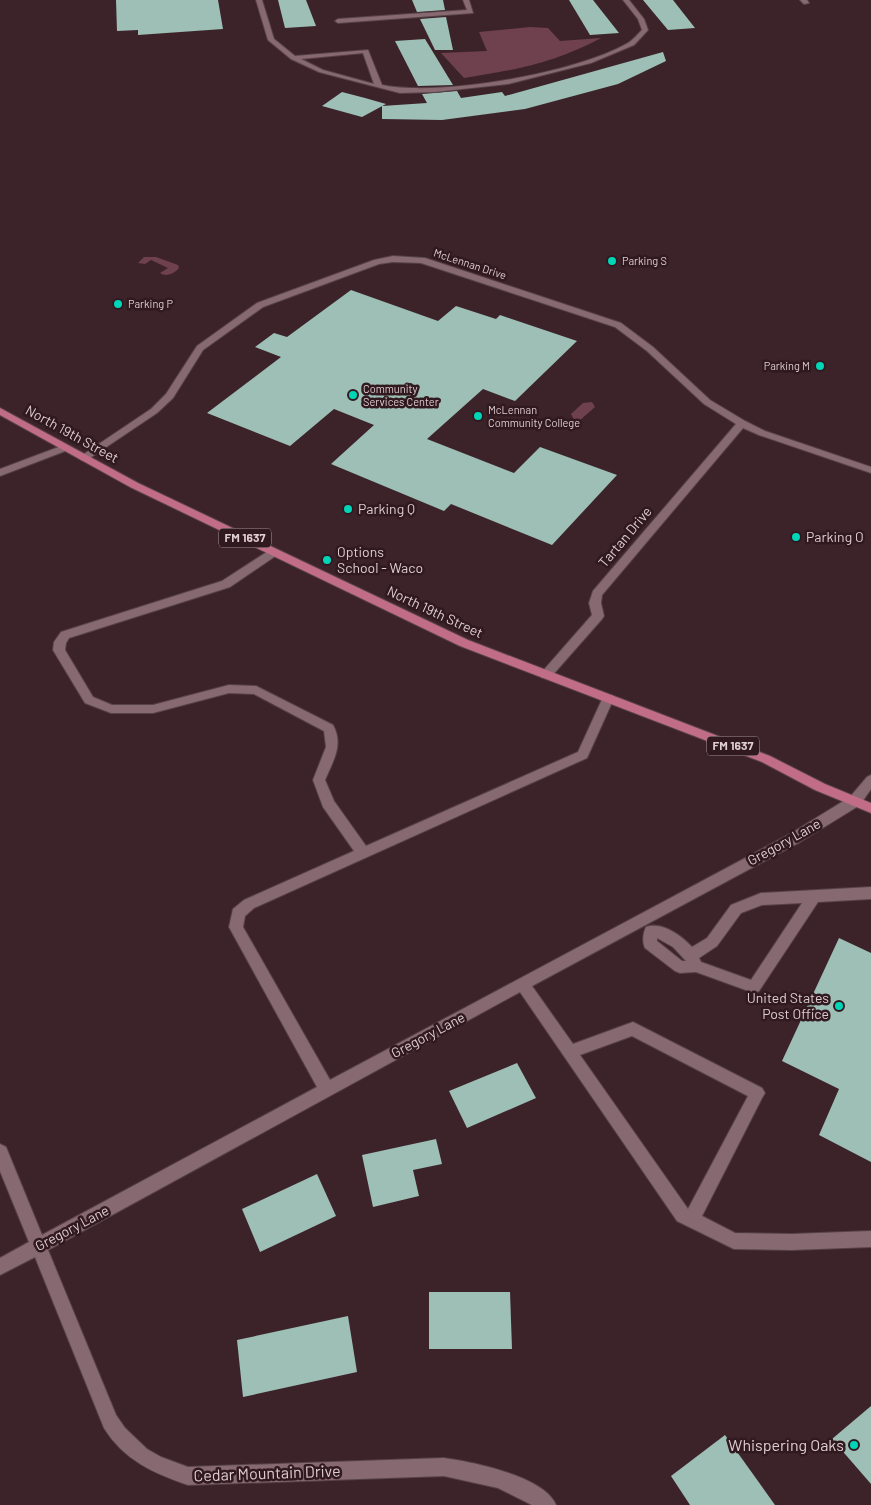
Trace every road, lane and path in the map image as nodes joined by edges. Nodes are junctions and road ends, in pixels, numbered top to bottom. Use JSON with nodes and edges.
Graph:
{"nodes":[{"id":1,"x":259,"y":0,"type":"edge"},
{"id":2,"x":466,"y":0,"type":"edge"},
{"id":3,"x":626,"y":0,"type":"edge"},
{"id":4,"x":338,"y":21,"type":"dead end"},
{"id":5,"x":293,"y":58,"type":"junction"},
{"id":6,"x":380,"y":87,"type":"junction"},
{"id":7,"x":0,"y":411,"type":"edge"},
{"id":8,"x":742,"y":423,"type":"junction"},
{"id":9,"x":64,"y":448,"type":"junction"},
{"id":10,"x":83,"y":458,"type":"junction"},
{"id":11,"x":871,"y":470,"type":"edge"},
{"id":12,"x":0,"y":473,"type":"edge"},
{"id":13,"x":273,"y":552,"type":"junction"},
{"id":14,"x":546,"y":675,"type":"junction"},
{"id":15,"x":608,"y":698,"type":"junction"},
{"id":16,"x":871,"y":780,"type":"edge"},
{"id":17,"x":855,"y":801,"type":"junction"},
{"id":18,"x":871,"y":808,"type":"edge"},
{"id":19,"x":364,"y":853,"type":"junction"},
{"id":20,"x":871,"y":893,"type":"edge"},
{"id":21,"x":814,"y":897,"type":"junction"},
{"id":22,"x":638,"y":921,"type":"junction"},
{"id":23,"x":694,"y":960,"type":"junction"},
{"id":24,"x":522,"y":984,"type":"junction"},
{"id":25,"x":570,"y":1052,"type":"junction"},
{"id":26,"x":327,"y":1090,"type":"junction"},
{"id":27,"x":0,"y":1152,"type":"edge"},
{"id":28,"x":692,"y":1219,"type":"junction"},
{"id":29,"x":871,"y":1239,"type":"edge"},
{"id":30,"x":39,"y":1246,"type":"junction"},
{"id":31,"x":0,"y":1267,"type":"edge"},
{"id":32,"x":547,"y":1505,"type":"edge"}],
"edges":[{"from":1,"to":5,"type":"street"},
{"from":2,"to":4,"type":"street"},
{"from":3,"to":6,"type":"street"},
{"from":5,"to":6,"type":"street"},
{"from":5,"to":6,"type":"street"},
{"from":7,"to":9,"type":"main road","name":"North 19th Street","number":"FM 1637"},
{"from":8,"to":10,"type":"street","name":"McLennan Drive"},
{"from":8,"to":11,"type":"street","name":"McLennan Drive"},
{"from":8,"to":14,"type":"street","name":"Tartan Drive"},
{"from":9,"to":10,"type":"main road","name":"North 19th Street","number":"FM 1637"},
{"from":9,"to":12,"type":"street"},
{"from":10,"to":13,"type":"main road","name":"North 19th Street","number":"FM 1637"},
{"from":13,"to":14,"type":"main road","name":"North 19th Street","number":"FM 1637"},
{"from":13,"to":19,"type":"street"},
{"from":14,"to":15,"type":"main road","name":"North 19th Street","number":"FM 1637"},
{"from":15,"to":17,"type":"main road","name":"North 19th Street","number":"FM 1637"},
{"from":15,"to":19,"type":"street"},
{"from":16,"to":17,"type":"street"},
{"from":17,"to":18,"type":"main road","name":"North 19th Street","number":"FM 1637"},
{"from":17,"to":22,"type":"street","name":"Gregory Lane"},
{"from":19,"to":26,"type":"street"},
{"from":20,"to":21,"type":"street"},
{"from":21,"to":23,"type":"street"},
{"from":21,"to":23,"type":"street"},
{"from":22,"to":23,"type":"street"},
{"from":22,"to":24,"type":"street","name":"Gregory Lane"},
{"from":24,"to":25,"type":"street"},
{"from":24,"to":26,"type":"street","name":"Gregory Lane"},
{"from":25,"to":28,"type":"street"},
{"from":25,"to":28,"type":"street"},
{"from":26,"to":30,"type":"street","name":"Gregory Lane"},
{"from":27,"to":30,"type":"street","name":"Cedar Mountain Drive"},
{"from":28,"to":29,"type":"street"},
{"from":30,"to":31,"type":"street","name":"Gregory Lane"},
{"from":30,"to":32,"type":"street","name":"Cedar Mountain Drive"}]}
